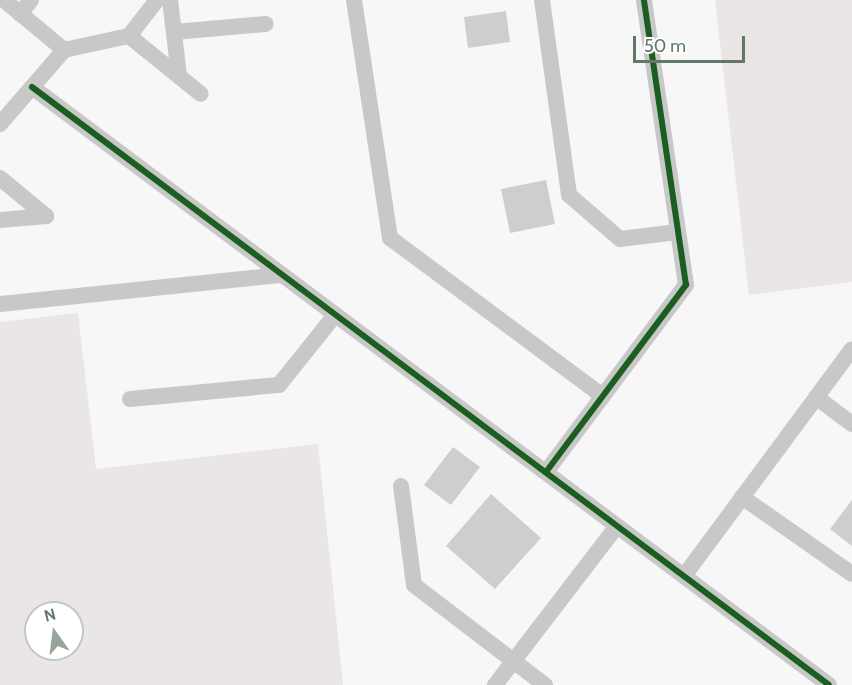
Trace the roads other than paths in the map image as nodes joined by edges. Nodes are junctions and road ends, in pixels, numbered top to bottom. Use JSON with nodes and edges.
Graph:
{"nodes":[{"id":1,"x":4,"y":0,"type":"edge"},
{"id":2,"x":31,"y":0,"type":"edge"},
{"id":3,"x":157,"y":0,"type":"edge"},
{"id":4,"x":170,"y":0,"type":"edge"},
{"id":5,"x":354,"y":0,"type":"edge"},
{"id":6,"x":542,"y":0,"type":"edge"},
{"id":7,"x":644,"y":0,"type":"edge"},
{"id":8,"x":20,"y":14,"type":"junction"},
{"id":9,"x":266,"y":24,"type":"dead end"},
{"id":10,"x":174,"y":32,"type":"junction"},
{"id":11,"x":129,"y":36,"type":"junction"},
{"id":12,"x":63,"y":50,"type":"junction"},
{"id":13,"x":179,"y":76,"type":"junction"},
{"id":14,"x":32,"y":87,"type":"junction"},
{"id":15,"x":201,"y":94,"type":"dead end"},
{"id":16,"x":0,"y":124,"type":"edge"},
{"id":17,"x":0,"y":178,"type":"edge"},
{"id":18,"x":0,"y":220,"type":"edge"},
{"id":19,"x":678,"y":232,"type":"junction"},
{"id":20,"x":282,"y":275,"type":"junction"},
{"id":21,"x":0,"y":304,"type":"edge"},
{"id":22,"x":336,"y":315,"type":"junction"},
{"id":23,"x":852,"y":349,"type":"edge"},
{"id":24,"x":603,"y":396,"type":"junction"},
{"id":25,"x":816,"y":397,"type":"junction"},
{"id":26,"x":130,"y":399,"type":"dead end"},
{"id":27,"x":852,"y":424,"type":"edge"},
{"id":28,"x":546,"y":472,"type":"junction"},
{"id":29,"x":401,"y":486,"type":"dead end"},
{"id":30,"x":742,"y":497,"type":"junction"},
{"id":31,"x":617,"y":526,"type":"junction"},
{"id":32,"x":852,"y":574,"type":"edge"},
{"id":33,"x":684,"y":576,"type":"junction"},
{"id":34,"x":513,"y":662,"type":"junction"},
{"id":35,"x":495,"y":685,"type":"edge"},
{"id":36,"x":545,"y":685,"type":"edge"},
{"id":37,"x":829,"y":685,"type":"edge"}],
"edges":[{"from":1,"to":8,"type":"street"},
{"from":2,"to":8,"type":"street"},
{"from":3,"to":11,"type":"street"},
{"from":4,"to":10,"type":"street"},
{"from":5,"to":24,"type":"street"},
{"from":6,"to":19,"type":"street"},
{"from":7,"to":19,"type":"street"},
{"from":8,"to":12,"type":"street"},
{"from":9,"to":10,"type":"street"},
{"from":10,"to":13,"type":"street"},
{"from":11,"to":12,"type":"street"},
{"from":11,"to":13,"type":"street"},
{"from":12,"to":14,"type":"street"},
{"from":13,"to":15,"type":"street"},
{"from":14,"to":16,"type":"street"},
{"from":14,"to":20,"type":"street"},
{"from":17,"to":18,"type":"street"},
{"from":19,"to":24,"type":"street"},
{"from":20,"to":21,"type":"street"},
{"from":20,"to":22,"type":"street"},
{"from":22,"to":26,"type":"street"},
{"from":22,"to":28,"type":"street"},
{"from":23,"to":25,"type":"street"},
{"from":24,"to":28,"type":"street"},
{"from":25,"to":27,"type":"street"},
{"from":25,"to":30,"type":"street"},
{"from":28,"to":31,"type":"street"},
{"from":29,"to":34,"type":"street"},
{"from":30,"to":32,"type":"street"},
{"from":30,"to":33,"type":"street"},
{"from":31,"to":33,"type":"street"},
{"from":31,"to":34,"type":"street"},
{"from":33,"to":37,"type":"street"},
{"from":34,"to":35,"type":"street"},
{"from":34,"to":36,"type":"street"}]}
